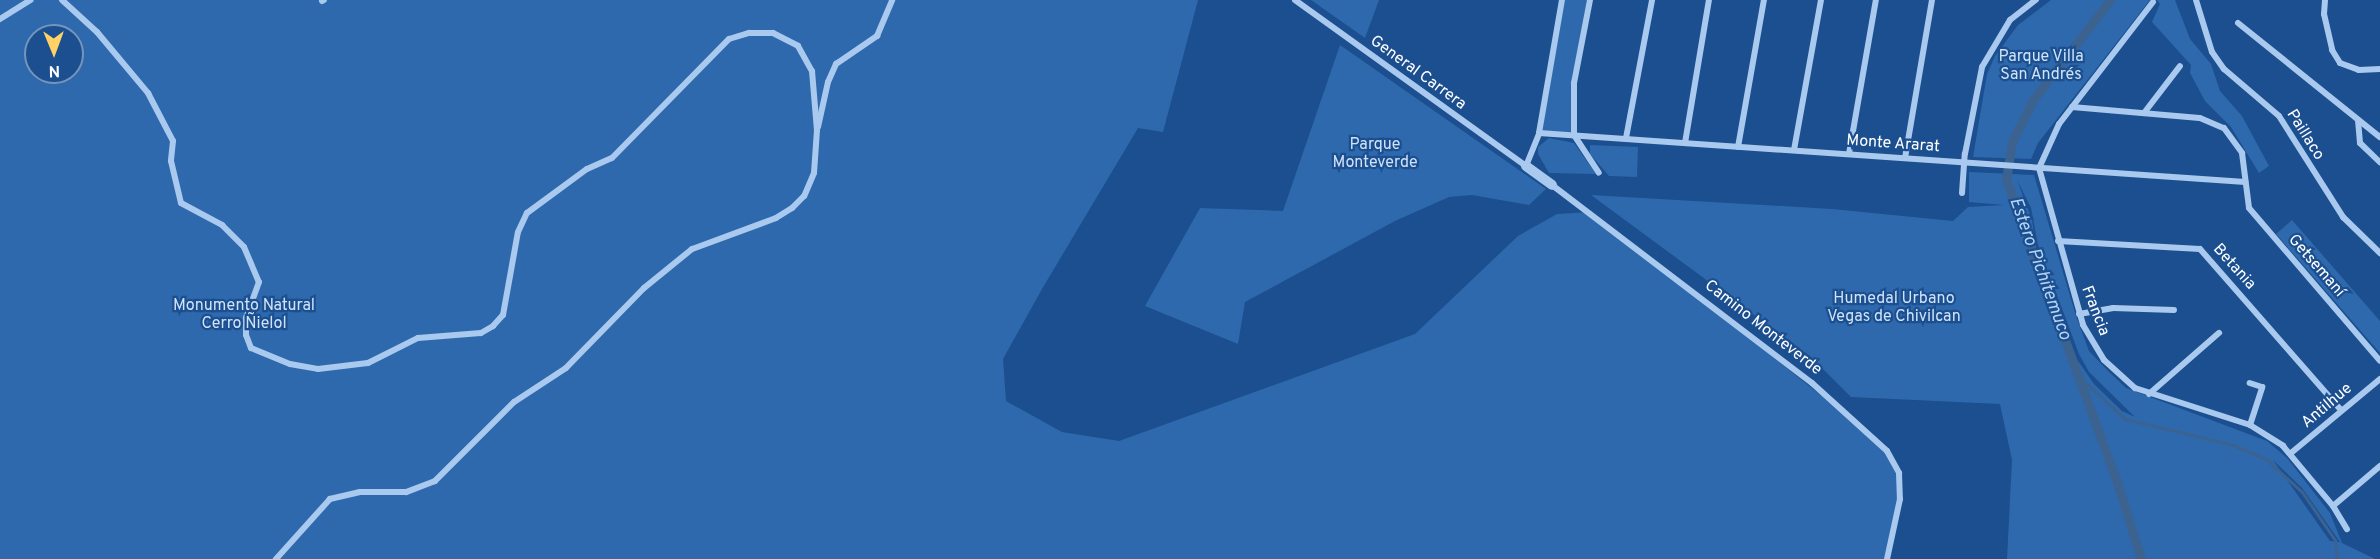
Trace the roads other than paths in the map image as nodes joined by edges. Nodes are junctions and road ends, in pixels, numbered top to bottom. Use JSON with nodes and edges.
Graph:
{"nodes":[{"id":1,"x":31,"y":0,"type":"edge"},
{"id":2,"x":62,"y":0,"type":"edge"},
{"id":3,"x":892,"y":0,"type":"edge"},
{"id":4,"x":1295,"y":0,"type":"edge"},
{"id":5,"x":1562,"y":0,"type":"edge"},
{"id":6,"x":1590,"y":0,"type":"edge"},
{"id":7,"x":1652,"y":0,"type":"edge"},
{"id":8,"x":1709,"y":0,"type":"edge"},
{"id":9,"x":1764,"y":0,"type":"edge"},
{"id":10,"x":1821,"y":0,"type":"edge"},
{"id":11,"x":1876,"y":0,"type":"edge"},
{"id":12,"x":1932,"y":0,"type":"edge"},
{"id":13,"x":2036,"y":0,"type":"edge"},
{"id":14,"x":2196,"y":0,"type":"edge"},
{"id":15,"x":2325,"y":0,"type":"edge"},
{"id":16,"x":2153,"y":2,"type":"dead end"},
{"id":17,"x":0,"y":19,"type":"edge"},
{"id":18,"x":2238,"y":23,"type":"dead end"},
{"id":19,"x":2180,"y":66,"type":"dead end"},
{"id":20,"x":2380,"y":69,"type":"edge"},
{"id":21,"x":2072,"y":107,"type":"junction"},
{"id":22,"x":2144,"y":113,"type":"junction"},
{"id":23,"x":2358,"y":120,"type":"junction"},
{"id":24,"x":817,"y":130,"type":"junction"},
{"id":25,"x":1539,"y":133,"type":"junction"},
{"id":26,"x":1574,"y":135,"type":"junction"},
{"id":27,"x":1626,"y":138,"type":"junction"},
{"id":28,"x":2380,"y":138,"type":"edge"},
{"id":29,"x":1685,"y":143,"type":"junction"},
{"id":30,"x":1738,"y":147,"type":"junction"},
{"id":31,"x":1794,"y":150,"type":"junction"},
{"id":32,"x":1849,"y":154,"type":"junction"},
{"id":33,"x":1905,"y":158,"type":"junction"},
{"id":34,"x":2380,"y":162,"type":"edge"},
{"id":35,"x":1964,"y":163,"type":"junction"},
{"id":36,"x":1526,"y":166,"type":"junction"},
{"id":37,"x":2039,"y":168,"type":"junction"},
{"id":38,"x":1599,"y":173,"type":"dead end"},
{"id":39,"x":2245,"y":182,"type":"junction"},
{"id":40,"x":1552,"y":185,"type":"joint"},
{"id":41,"x":1962,"y":193,"type":"dead end"},
{"id":42,"x":2058,"y":241,"type":"junction"},
{"id":43,"x":2380,"y":253,"type":"edge"},
{"id":44,"x":2174,"y":310,"type":"dead end"},
{"id":45,"x":2079,"y":314,"type":"junction"},
{"id":46,"x":2219,"y":333,"type":"dead end"},
{"id":47,"x":2380,"y":361,"type":"edge"},
{"id":48,"x":2380,"y":379,"type":"edge"},
{"id":49,"x":2250,"y":383,"type":"dead end"},
{"id":50,"x":2149,"y":394,"type":"junction"},
{"id":51,"x":2341,"y":410,"type":"junction"},
{"id":52,"x":2250,"y":425,"type":"junction"},
{"id":53,"x":2291,"y":453,"type":"junction"},
{"id":54,"x":2380,"y":466,"type":"edge"},
{"id":55,"x":2333,"y":506,"type":"junction"},
{"id":56,"x":2347,"y":529,"type":"dead end"},
{"id":57,"x":276,"y":559,"type":"edge"},
{"id":58,"x":1887,"y":559,"type":"edge"}],
"edges":[{"from":1,"to":17,"type":"street"},
{"from":2,"to":24,"type":"street"},
{"from":3,"to":24,"type":"street"},
{"from":4,"to":36,"type":"street","name":"General Carrera"},
{"from":5,"to":25,"type":"street"},
{"from":6,"to":26,"type":"street"},
{"from":7,"to":27,"type":"street"},
{"from":8,"to":29,"type":"street"},
{"from":9,"to":30,"type":"street"},
{"from":10,"to":31,"type":"street"},
{"from":11,"to":32,"type":"street"},
{"from":12,"to":33,"type":"street"},
{"from":13,"to":35,"type":"street"},
{"from":14,"to":43,"type":"street","name":"Paillaco"},
{"from":15,"to":20,"type":"street"},
{"from":16,"to":21,"type":"street"},
{"from":18,"to":23,"type":"street"},
{"from":19,"to":22,"type":"street"},
{"from":21,"to":22,"type":"street","name":"Getsemaní"},
{"from":21,"to":37,"type":"street"},
{"from":22,"to":39,"type":"street","name":"Getsemaní"},
{"from":23,"to":28,"type":"street"},
{"from":23,"to":34,"type":"street"},
{"from":24,"to":57,"type":"street"},
{"from":25,"to":26,"type":"street","name":"Monte Ararat"},
{"from":25,"to":36,"type":"street"},
{"from":26,"to":27,"type":"street","name":"Monte Ararat"},
{"from":26,"to":38,"type":"street"},
{"from":27,"to":29,"type":"street","name":"Monte Ararat"},
{"from":29,"to":30,"type":"street","name":"Monte Ararat"},
{"from":30,"to":31,"type":"street","name":"Monte Ararat"},
{"from":31,"to":32,"type":"street","name":"Monte Ararat"},
{"from":32,"to":33,"type":"street","name":"Monte Ararat"},
{"from":33,"to":35,"type":"street","name":"Monte Ararat"},
{"from":35,"to":37,"type":"street","name":"Monte Ararat"},
{"from":35,"to":41,"type":"street"},
{"from":36,"to":40,"type":"street","name":"Camino Monteverde"},
{"from":37,"to":39,"type":"street","name":"Monte Ararat"},
{"from":37,"to":42,"type":"street","name":"Francia"},
{"from":39,"to":47,"type":"street","name":"Getsemaní"},
{"from":40,"to":58,"type":"street","name":"Camino Monteverde"},
{"from":42,"to":45,"type":"street","name":"Francia"},
{"from":42,"to":51,"type":"street","name":"Betania"},
{"from":44,"to":45,"type":"street"},
{"from":45,"to":50,"type":"street","name":"Francia"},
{"from":46,"to":50,"type":"street"},
{"from":48,"to":51,"type":"street","name":"Antilhue"},
{"from":49,"to":52,"type":"street"},
{"from":50,"to":52,"type":"street","name":"Francia"},
{"from":51,"to":53,"type":"street","name":"Antilhue"},
{"from":52,"to":53,"type":"street","name":"Francia"},
{"from":53,"to":55,"type":"street","name":"Francia"},
{"from":54,"to":55,"type":"street"},
{"from":55,"to":56,"type":"street","name":"Francia"}]}
